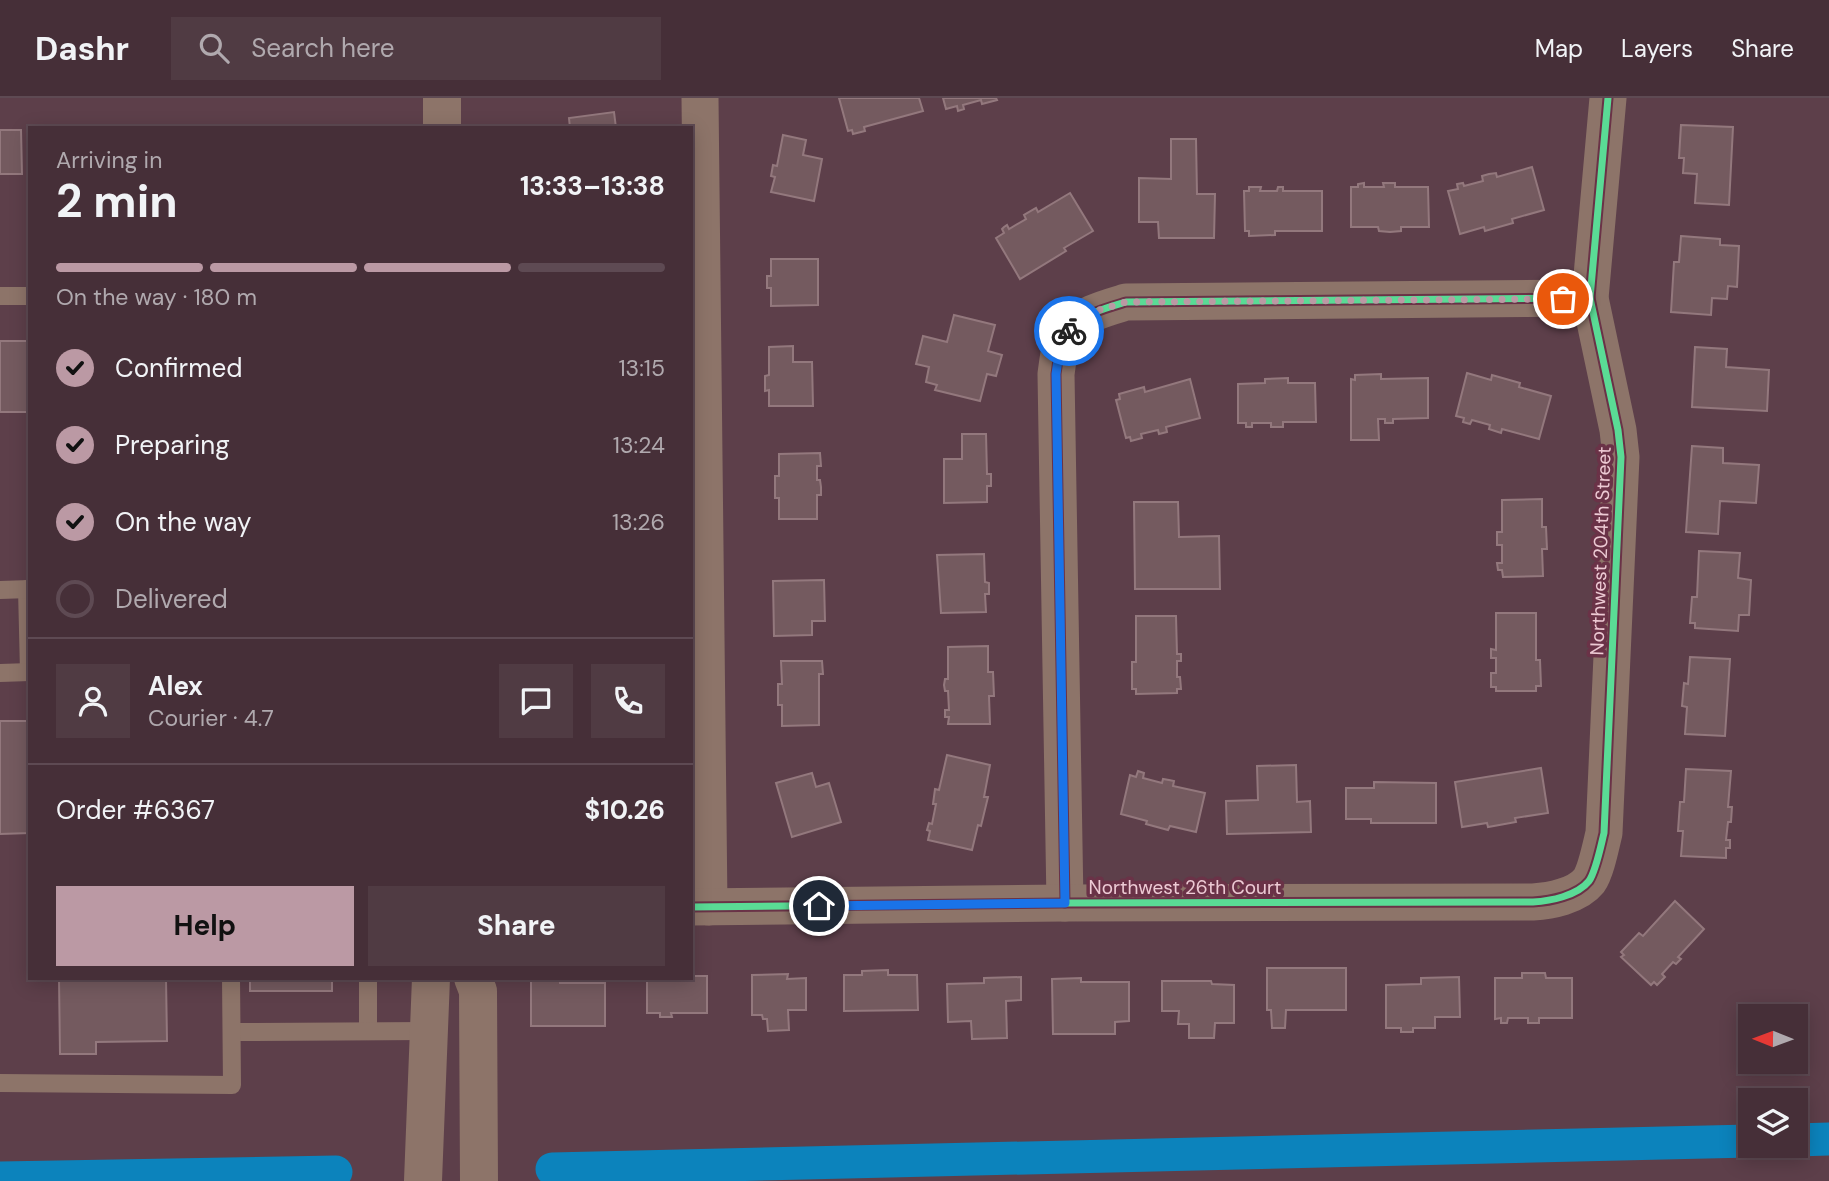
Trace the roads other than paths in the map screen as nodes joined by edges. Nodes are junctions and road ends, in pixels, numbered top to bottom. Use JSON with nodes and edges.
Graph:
{"nodes":[{"id":1,"x":442,"y":98,"type":"edge"},
{"id":2,"x":700,"y":98,"type":"edge"},
{"id":3,"x":1608,"y":98,"type":"edge"},
{"id":4,"x":442,"y":126,"type":"edge"},
{"id":5,"x":0,"y":296,"type":"edge"},
{"id":6,"x":28,"y":296,"type":"edge"},
{"id":7,"x":1590,"y":298,"type":"junction"},
{"id":8,"x":28,"y":589,"type":"edge"},
{"id":9,"x":0,"y":590,"type":"edge"},
{"id":10,"x":28,"y":672,"type":"edge"},
{"id":11,"x":0,"y":673,"type":"edge"},
{"id":12,"x":1589,"y":880,"type":"joint"},
{"id":13,"x":1065,"y":903,"type":"junction"},
{"id":14,"x":700,"y":907,"type":"edge"},
{"id":15,"x":231,"y":980,"type":"edge"},
{"id":16,"x":368,"y":980,"type":"edge"},
{"id":17,"x":431,"y":980,"type":"edge"},
{"id":18,"x":474,"y":980,"type":"edge"},
{"id":19,"x":368,"y":1031,"type":"junction"},
{"id":20,"x":428,"y":1031,"type":"junction"},
{"id":21,"x":232,"y":1032,"type":"junction"},
{"id":22,"x":0,"y":1083,"type":"edge"},
{"id":23,"x":423,"y":1181,"type":"edge"},
{"id":24,"x":479,"y":1181,"type":"edge"}],
"edges":[{"from":1,"to":4,"type":"street"},
{"from":2,"to":14,"type":"street"},
{"from":3,"to":7,"type":"street","name":"Northwest 204th Street"},
{"from":5,"to":6,"type":"lane"},
{"from":7,"to":12,"type":"street","name":"Northwest 204th Street"},
{"from":7,"to":13,"type":"street"},
{"from":8,"to":9,"type":"lane"},
{"from":10,"to":11,"type":"lane"},
{"from":12,"to":13,"type":"street","name":"Northwest 26th Court"},
{"from":13,"to":14,"type":"street","name":"Northwest 26th Court"},
{"from":15,"to":21,"type":"lane"},
{"from":16,"to":19,"type":"lane"},
{"from":17,"to":20,"type":"street"},
{"from":18,"to":24,"type":"street"},
{"from":19,"to":20,"type":"lane"},
{"from":19,"to":21,"type":"lane"},
{"from":20,"to":23,"type":"street"},
{"from":21,"to":22,"type":"lane"}]}
